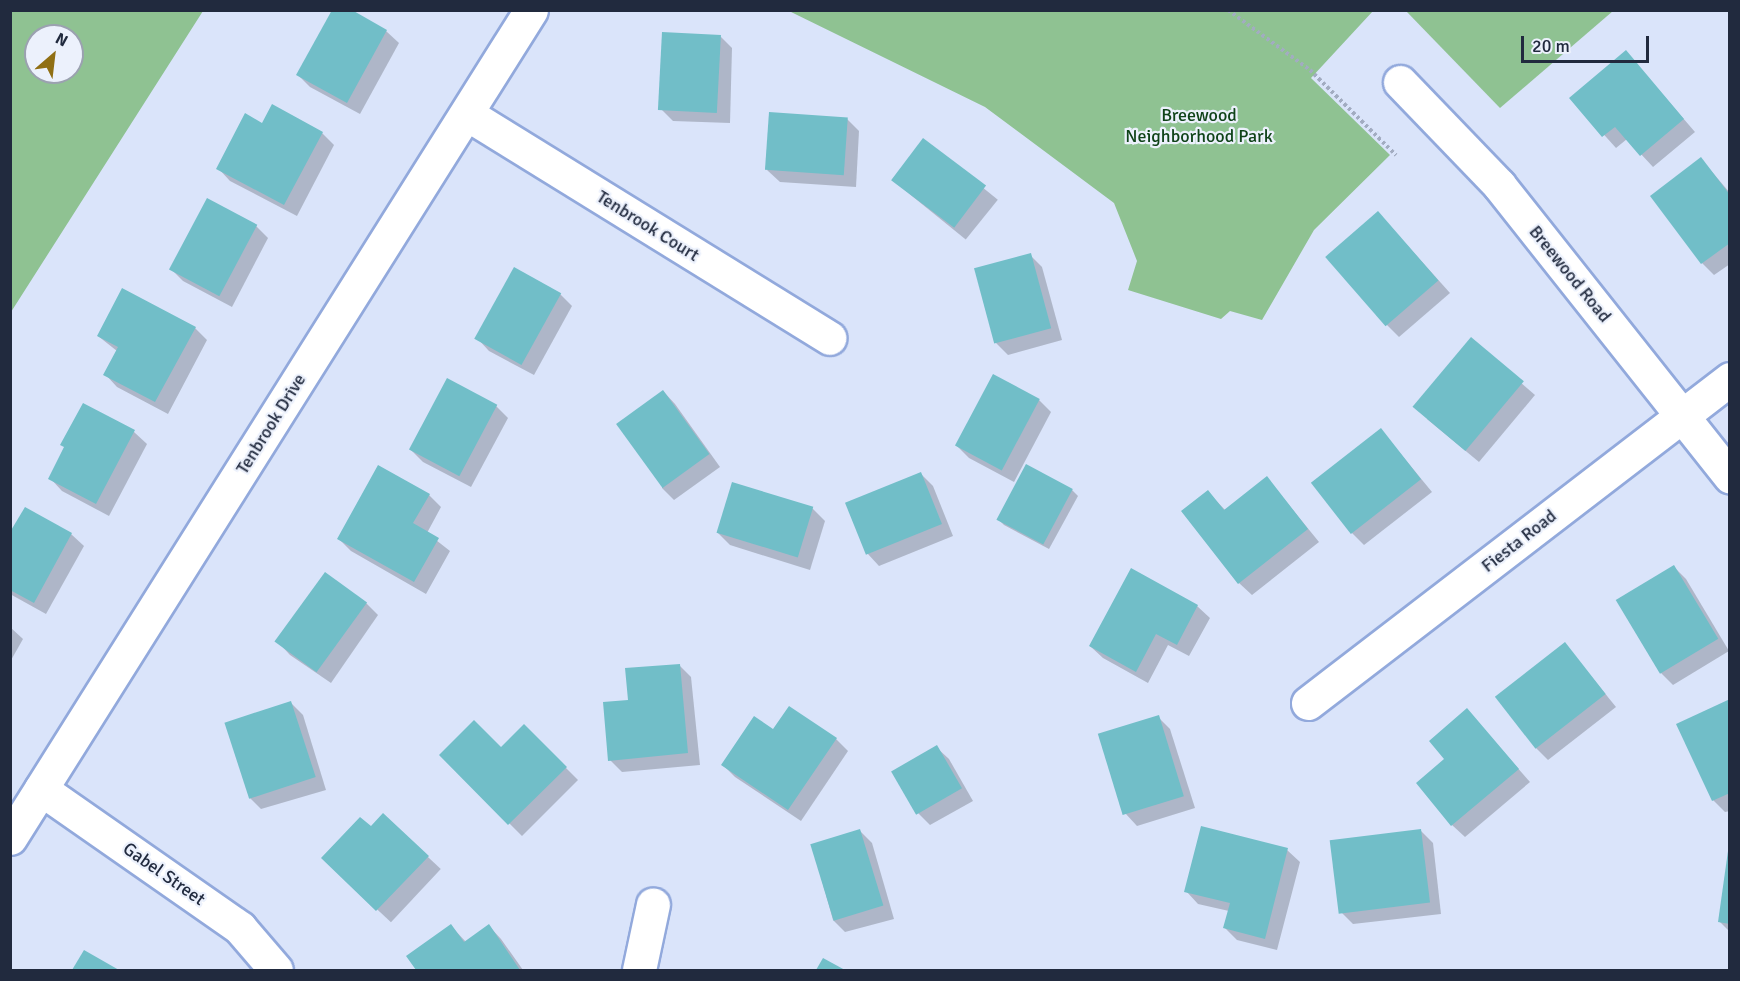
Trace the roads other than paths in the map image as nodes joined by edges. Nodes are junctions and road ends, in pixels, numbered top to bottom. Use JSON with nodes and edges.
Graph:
{"nodes":[{"id":1,"x":531,"y":10,"type":"edge"},
{"id":2,"x":1400,"y":82,"type":"dead end"},
{"id":3,"x":467,"y":114,"type":"junction"},
{"id":4,"x":829,"y":338,"type":"dead end"},
{"id":5,"x":1730,"y":379,"type":"edge"},
{"id":6,"x":1683,"y":415,"type":"junction"},
{"id":7,"x":1730,"y":476,"type":"edge"},
{"id":8,"x":1308,"y":703,"type":"dead end"},
{"id":9,"x":41,"y":789,"type":"junction"},
{"id":10,"x":10,"y":838,"type":"edge"},
{"id":11,"x":653,"y":904,"type":"dead end"},
{"id":12,"x":276,"y":970,"type":"edge"},
{"id":13,"x":639,"y":970,"type":"edge"}],
"edges":[{"from":1,"to":3,"type":"street","name":"Tenbrook Drive"},
{"from":2,"to":6,"type":"street","name":"Breewood Road"},
{"from":3,"to":4,"type":"street","name":"Tenbrook Court"},
{"from":3,"to":9,"type":"street","name":"Tenbrook Drive"},
{"from":5,"to":6,"type":"street","name":"Fiesta Road"},
{"from":6,"to":7,"type":"street","name":"Breewood Road"},
{"from":6,"to":8,"type":"street","name":"Fiesta Road"},
{"from":9,"to":10,"type":"street","name":"Tenbrook Drive"},
{"from":9,"to":12,"type":"street","name":"Gabel Street"},
{"from":11,"to":13,"type":"street"}]}
